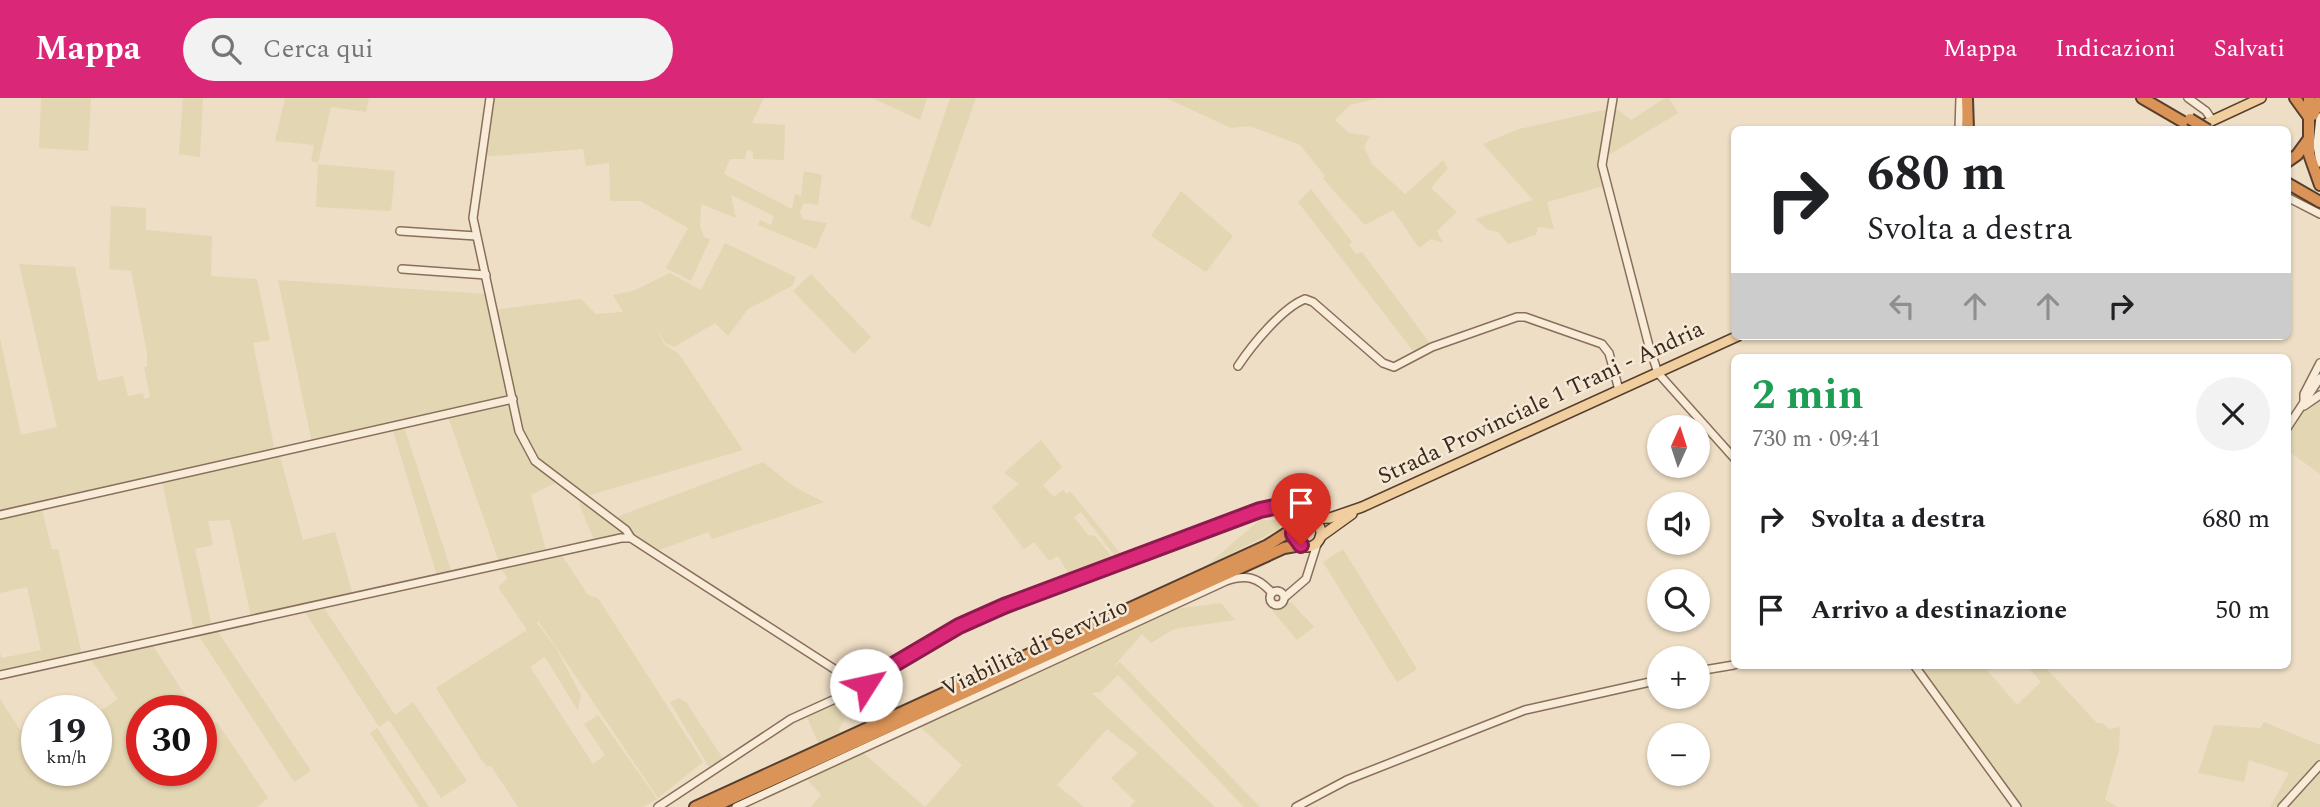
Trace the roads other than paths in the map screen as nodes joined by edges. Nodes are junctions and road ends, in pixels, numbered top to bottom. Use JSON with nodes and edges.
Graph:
{"nodes":[{"id":1,"x":490,"y":98,"type":"edge"},
{"id":2,"x":1613,"y":98,"type":"edge"},
{"id":3,"x":1960,"y":98,"type":"edge"},
{"id":4,"x":1967,"y":98,"type":"edge"},
{"id":5,"x":2142,"y":98,"type":"edge"},
{"id":6,"x":2154,"y":98,"type":"edge"},
{"id":7,"x":2188,"y":98,"type":"edge"},
{"id":8,"x":2261,"y":98,"type":"edge"},
{"id":9,"x":2295,"y":98,"type":"edge"},
{"id":10,"x":2316,"y":99,"type":"edge"},
{"id":11,"x":2313,"y":120,"type":"edge"},
{"id":12,"x":2191,"y":125,"type":"edge"},
{"id":13,"x":2210,"y":125,"type":"edge"},
{"id":14,"x":1959,"y":126,"type":"edge"},
{"id":15,"x":1968,"y":126,"type":"edge"},
{"id":16,"x":2308,"y":140,"type":"junction"},
{"id":17,"x":2291,"y":159,"type":"edge"},
{"id":18,"x":2320,"y":163,"type":"edge"},
{"id":19,"x":2291,"y":178,"type":"edge"},
{"id":20,"x":2291,"y":185,"type":"edge"},
{"id":21,"x":2320,"y":185,"type":"edge"},
{"id":22,"x":2320,"y":195,"type":"edge"},
{"id":23,"x":2291,"y":199,"type":"edge"},
{"id":24,"x":2320,"y":202,"type":"edge"},
{"id":25,"x":2320,"y":214,"type":"edge"},
{"id":26,"x":400,"y":231,"type":"dead end"},
{"id":27,"x":476,"y":236,"type":"junction"},
{"id":28,"x":401,"y":269,"type":"dead end"},
{"id":29,"x":486,"y":275,"type":"junction"},
{"id":30,"x":1731,"y":339,"type":"edge"},
{"id":31,"x":2320,"y":363,"type":"edge"},
{"id":32,"x":1238,"y":366,"type":"dead end"},
{"id":33,"x":1658,"y":373,"type":"junction"},
{"id":34,"x":2320,"y":378,"type":"edge"},
{"id":35,"x":1619,"y":390,"type":"junction"},
{"id":36,"x":2320,"y":395,"type":"edge"},
{"id":37,"x":513,"y":399,"type":"junction"},
{"id":38,"x":2304,"y":406,"type":"junction"},
{"id":39,"x":2291,"y":423,"type":"edge"},
{"id":40,"x":1731,"y":455,"type":"edge"},
{"id":41,"x":1362,"y":508,"type":"junction"},
{"id":42,"x":1295,"y":511,"type":"junction"},
{"id":43,"x":0,"y":514,"type":"edge"},
{"id":44,"x":1308,"y":519,"type":"junction"},
{"id":45,"x":1294,"y":527,"type":"junction"},
{"id":46,"x":631,"y":538,"type":"junction"},
{"id":47,"x":1319,"y":539,"type":"junction"},
{"id":48,"x":1301,"y":545,"type":"junction"},
{"id":49,"x":1272,"y":593,"type":"junction"},
{"id":50,"x":1285,"y":597,"type":"junction"},
{"id":51,"x":1731,"y":666,"type":"edge"},
{"id":52,"x":1710,"y":669,"type":"edge"},
{"id":53,"x":1917,"y":669,"type":"edge"},
{"id":54,"x":0,"y":675,"type":"edge"},
{"id":55,"x":876,"y":675,"type":"junction"},
{"id":56,"x":857,"y":683,"type":"junction"},
{"id":57,"x":1647,"y":683,"type":"edge"},
{"id":58,"x":2320,"y":765,"type":"edge"},
{"id":59,"x":658,"y":807,"type":"edge"},
{"id":60,"x":695,"y":807,"type":"edge"},
{"id":61,"x":713,"y":807,"type":"edge"},
{"id":62,"x":736,"y":807,"type":"edge"},
{"id":63,"x":1297,"y":807,"type":"edge"},
{"id":64,"x":2017,"y":807,"type":"edge"},
{"id":65,"x":2282,"y":807,"type":"edge"}],
"edges":[{"from":1,"to":27,"type":"street"},
{"from":2,"to":33,"type":"street"},
{"from":3,"to":14,"type":"street"},
{"from":4,"to":15,"type":"highway"},
{"from":5,"to":12,"type":"highway"},
{"from":6,"to":12,"type":"highway"},
{"from":7,"to":13,"type":"street"},
{"from":8,"to":13,"type":"main road"},
{"from":9,"to":11,"type":"highway"},
{"from":10,"to":11,"type":"highway"},
{"from":11,"to":16,"type":"highway"},
{"from":11,"to":18,"type":"street"},
{"from":12,"to":13,"type":"highway","bridge":true},
{"from":16,"to":17,"type":"highway"},
{"from":16,"to":21,"type":"highway"},
{"from":19,"to":22,"type":"highway"},
{"from":20,"to":24,"type":"highway"},
{"from":23,"to":25,"type":"street"},
{"from":26,"to":27,"type":"street"},
{"from":27,"to":29,"type":"street"},
{"from":28,"to":29,"type":"street"},
{"from":29,"to":37,"type":"street"},
{"from":30,"to":33,"type":"main road","name":"Strada Provinciale 1 Trani - Andria"},
{"from":31,"to":38,"type":"street"},
{"from":32,"to":35,"type":"street"},
{"from":33,"to":35,"type":"main road","name":"Strada Provinciale 1 Trani - Andria"},
{"from":33,"to":40,"type":"street"},
{"from":34,"to":38,"type":"street"},
{"from":35,"to":41,"type":"main road","name":"Strada Provinciale 1 Trani - Andria"},
{"from":36,"to":38,"type":"street"},
{"from":37,"to":43,"type":"street"},
{"from":37,"to":46,"type":"street"},
{"from":38,"to":39,"type":"street"},
{"from":41,"to":44,"type":"main road","name":"Strada Provinciale 1 Trani - Andria"},
{"from":41,"to":47,"type":"main road","name":"Strada Provinciale 1 Trani - Andria"},
{"from":42,"to":44,"type":"street"},
{"from":42,"to":45,"type":"street"},
{"from":42,"to":55,"type":"street"},
{"from":44,"to":45,"type":"main road","name":"Strada Provinciale 1 Trani - Andria"},
{"from":44,"to":47,"type":"main road"},
{"from":45,"to":48,"type":"main road"},
{"from":45,"to":60,"type":"highway","name":"Strada Provinciale 1 Trani - Andria"},
{"from":46,"to":54,"type":"street"},
{"from":46,"to":56,"type":"street"},
{"from":47,"to":48,"type":"main road","name":"Strada Provinciale 1 Trani - Andria"},
{"from":47,"to":50,"type":"street"},
{"from":48,"to":61,"type":"highway","name":"Strada Provinciale 1 Trani - Andria"},
{"from":49,"to":50,"type":"street"},
{"from":49,"to":50,"type":"street"},
{"from":49,"to":62,"type":"street","name":"Viabilità di Servizio"},
{"from":51,"to":52,"type":"street"},
{"from":53,"to":64,"type":"street"},
{"from":55,"to":56,"type":"street"},
{"from":55,"to":56,"type":"street"},
{"from":56,"to":59,"type":"street"},
{"from":57,"to":63,"type":"street"},
{"from":58,"to":65,"type":"street"}]}
